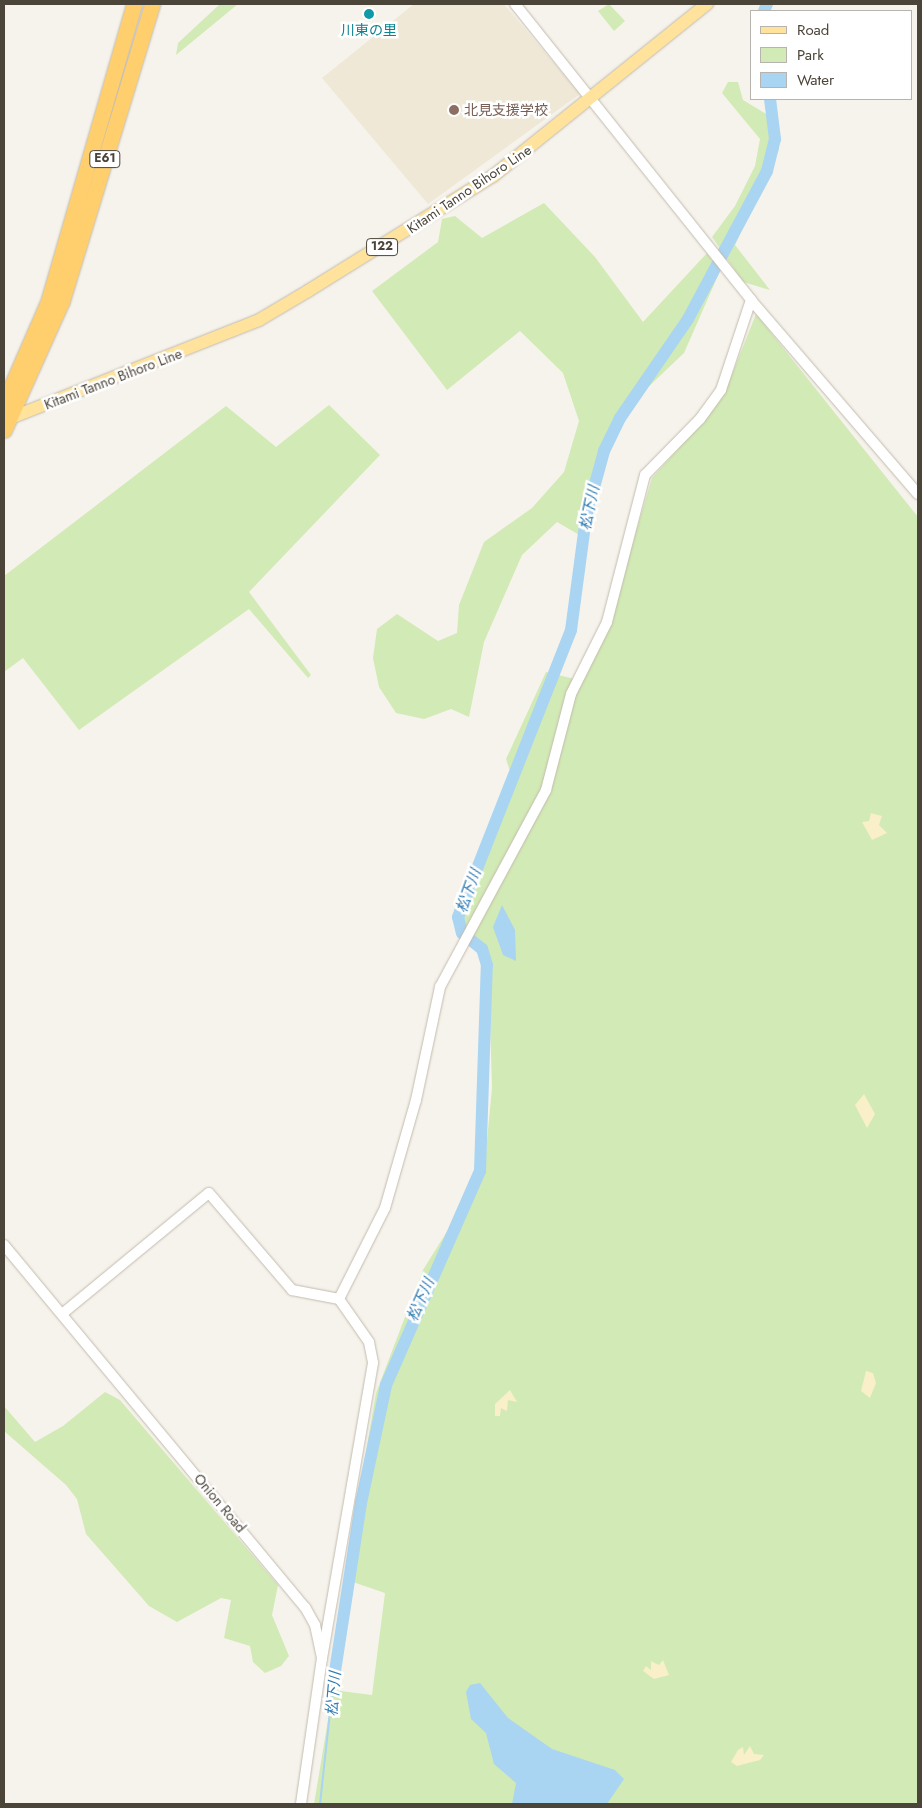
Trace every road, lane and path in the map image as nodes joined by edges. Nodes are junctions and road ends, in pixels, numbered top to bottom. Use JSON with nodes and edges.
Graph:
{"nodes":[{"id":1,"x":134,"y":4,"type":"edge"},
{"id":2,"x":152,"y":4,"type":"edge"},
{"id":3,"x":515,"y":4,"type":"edge"},
{"id":4,"x":707,"y":4,"type":"edge"},
{"id":5,"x":594,"y":98,"type":"junction"},
{"id":6,"x":752,"y":300,"type":"junction"},
{"id":7,"x":4,"y":403,"type":"edge"},
{"id":8,"x":13,"y":417,"type":"dead end"},
{"id":9,"x":4,"y":430,"type":"edge"},
{"id":10,"x":918,"y":494,"type":"edge"},
{"id":11,"x":4,"y":1245,"type":"edge"},
{"id":12,"x":338,"y":1299,"type":"junction"},
{"id":13,"x":62,"y":1314,"type":"junction"},
{"id":14,"x":322,"y":1658,"type":"junction"},
{"id":15,"x":301,"y":1804,"type":"edge"}],
"edges":[{"from":1,"to":7,"type":"highway","number":"E61"},
{"from":2,"to":9,"type":"highway","number":"E61"},
{"from":3,"to":5,"type":"street"},
{"from":4,"to":5,"type":"main road","name":"Kitami Tanno Bihoro Line","number":"122"},
{"from":5,"to":6,"type":"street"},
{"from":5,"to":8,"type":"main road","name":"Kitami Tanno Bihoro Line","number":"122"},
{"from":6,"to":10,"type":"street"},
{"from":6,"to":12,"type":"street"},
{"from":11,"to":13,"type":"street","name":"Onion Road"},
{"from":12,"to":13,"type":"street"},
{"from":12,"to":14,"type":"street"},
{"from":13,"to":14,"type":"street","name":"Onion Road"},
{"from":14,"to":15,"type":"street","name":"Onion Road"}]}
